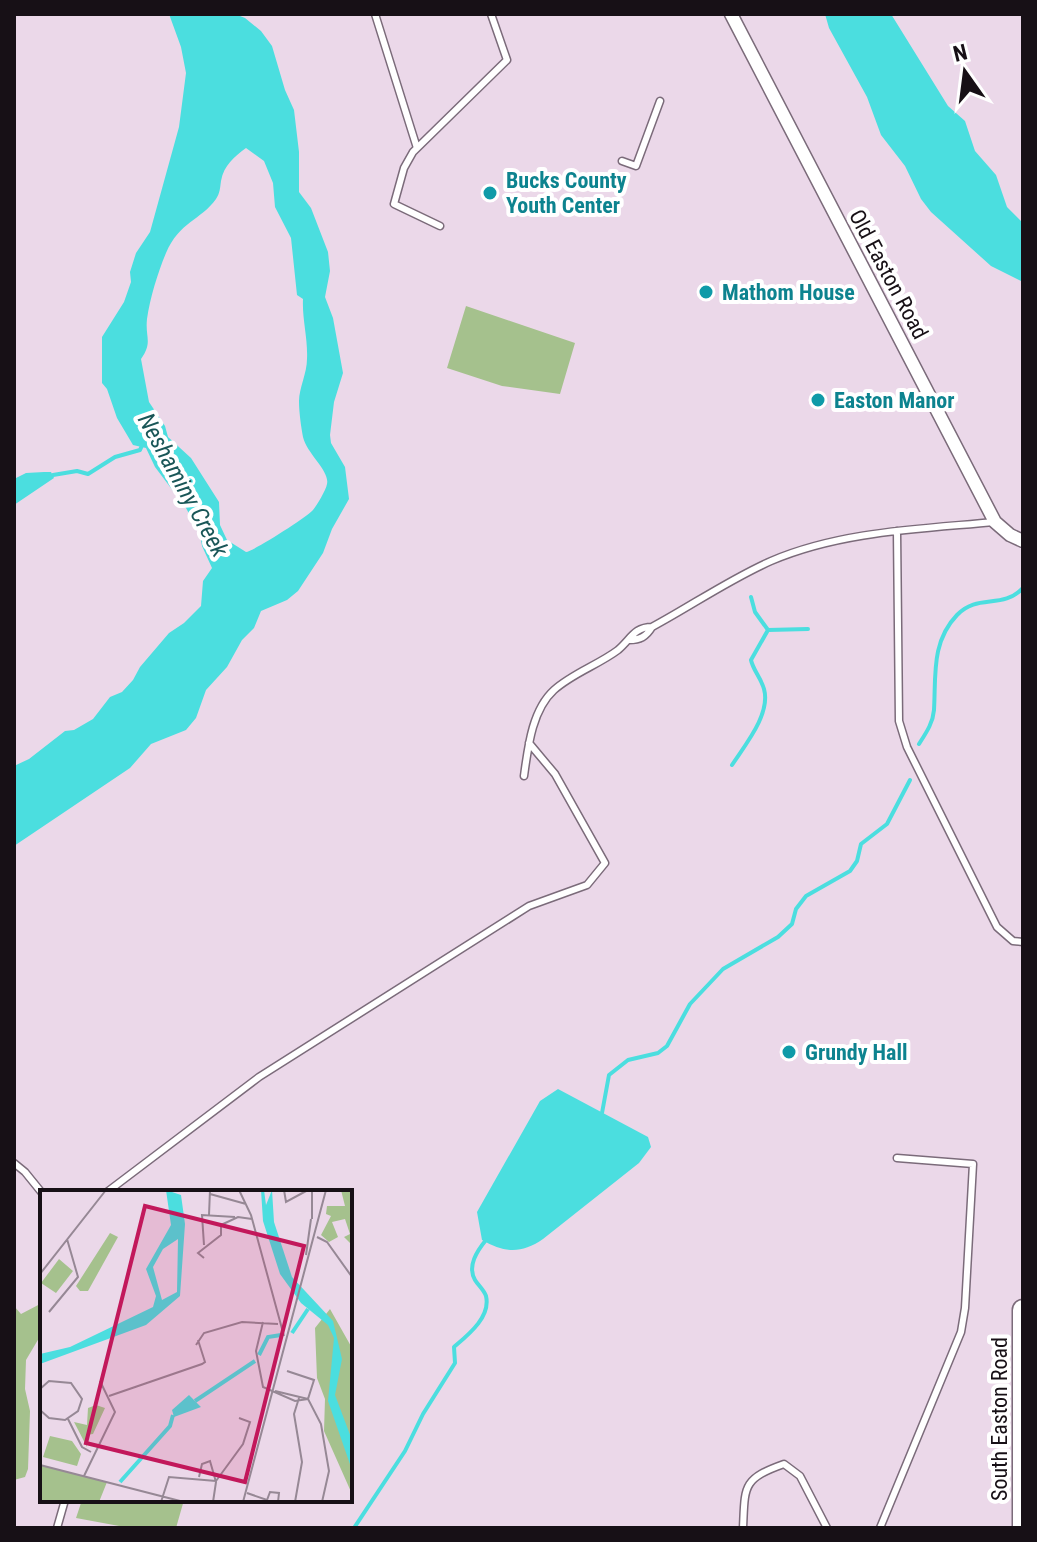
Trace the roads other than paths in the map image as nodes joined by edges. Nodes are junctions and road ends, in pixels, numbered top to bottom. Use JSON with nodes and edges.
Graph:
{"nodes":[{"id":1,"x":375,"y":14,"type":"edge"},
{"id":2,"x":491,"y":14,"type":"edge"},
{"id":3,"x":731,"y":14,"type":"edge"},
{"id":4,"x":660,"y":101,"type":"dead end"},
{"id":5,"x":417,"y":148,"type":"junction"},
{"id":6,"x":622,"y":161,"type":"dead end"},
{"id":7,"x":440,"y":226,"type":"dead end"},
{"id":8,"x":995,"y":522,"type":"junction"},
{"id":9,"x":897,"y":531,"type":"junction"},
{"id":10,"x":1023,"y":541,"type":"edge"},
{"id":11,"x":529,"y":743,"type":"junction"},
{"id":12,"x":524,"y":776,"type":"dead end"},
{"id":13,"x":1023,"y":942,"type":"edge"},
{"id":14,"x":897,"y":1158,"type":"dead end"},
{"id":15,"x":14,"y":1163,"type":"edge"},
{"id":16,"x":110,"y":1190,"type":"edge"},
{"id":17,"x":40,"y":1191,"type":"edge"},
{"id":18,"x":1023,"y":1310,"type":"edge"},
{"id":19,"x":64,"y":1502,"type":"edge"},
{"id":20,"x":57,"y":1528,"type":"edge"},
{"id":21,"x":743,"y":1528,"type":"edge"},
{"id":22,"x":827,"y":1528,"type":"edge"},
{"id":23,"x":880,"y":1528,"type":"edge"},
{"id":24,"x":1023,"y":1528,"type":"edge"}],
"edges":[{"from":1,"to":5,"type":"lane"},
{"from":2,"to":5,"type":"lane"},
{"from":3,"to":8,"type":"street","name":"Old Easton Road"},
{"from":4,"to":6,"type":"lane"},
{"from":5,"to":7,"type":"lane"},
{"from":8,"to":9,"type":"lane"},
{"from":8,"to":10,"type":"street","name":"Old Easton Road"},
{"from":9,"to":11,"type":"lane"},
{"from":9,"to":13,"type":"lane"},
{"from":11,"to":12,"type":"lane"},
{"from":11,"to":16,"type":"lane"},
{"from":14,"to":23,"type":"lane"},
{"from":15,"to":17,"type":"lane"},
{"from":18,"to":24,"type":"highway","name":"South Easton Road"},
{"from":19,"to":20,"type":"lane"},
{"from":21,"to":22,"type":"lane"}]}
